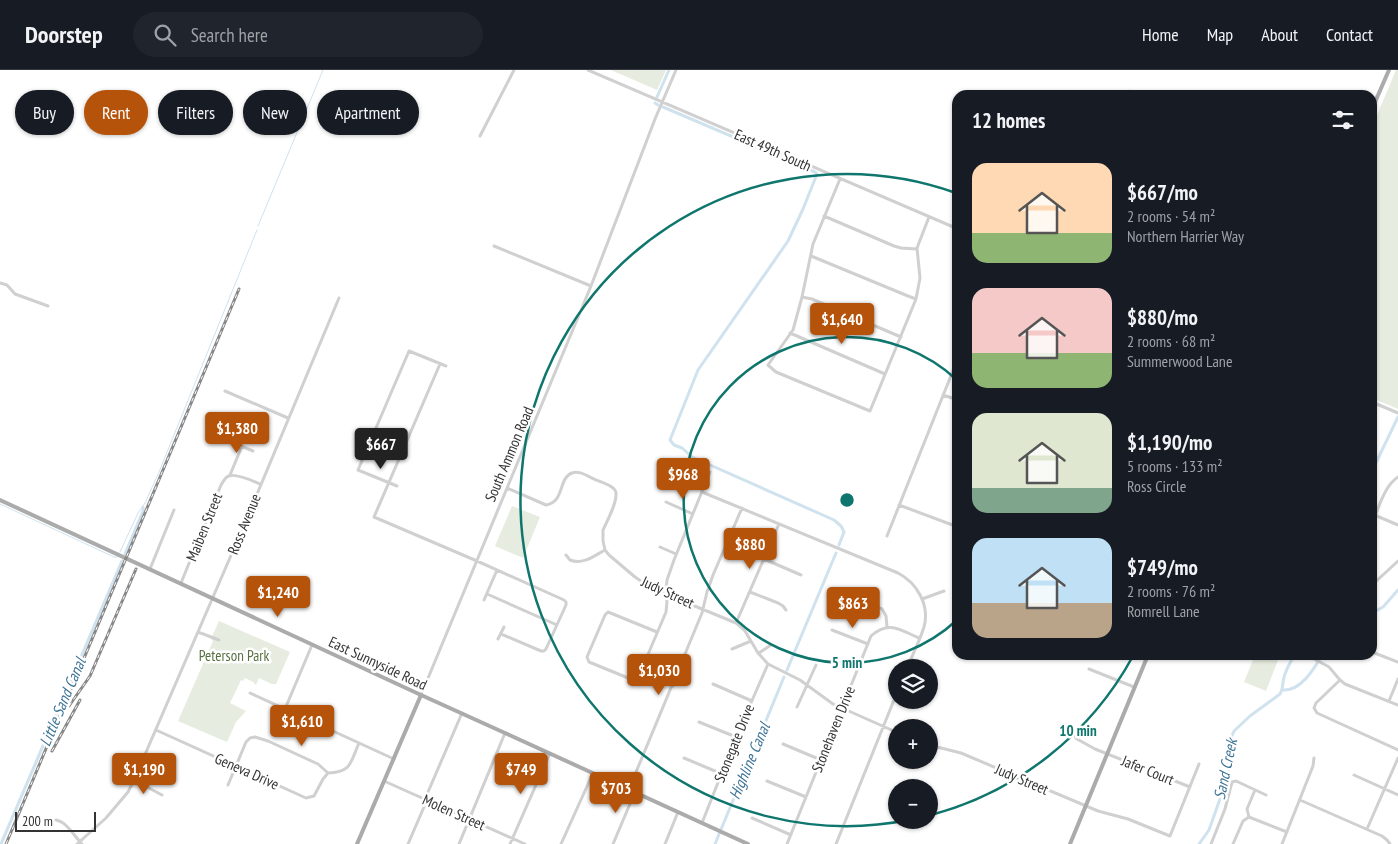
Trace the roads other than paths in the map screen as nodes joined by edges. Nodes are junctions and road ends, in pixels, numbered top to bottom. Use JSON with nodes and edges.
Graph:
{"nodes":[{"id":1,"x":514,"y":70,"type":"edge"},
{"id":2,"x":588,"y":70,"type":"edge"},
{"id":3,"x":676,"y":70,"type":"edge"},
{"id":4,"x":1389,"y":70,"type":"edge"},
{"id":5,"x":1377,"y":98,"type":"edge"},
{"id":6,"x":662,"y":103,"type":"junction"},
{"id":7,"x":480,"y":136,"type":"dead end"},
{"id":8,"x":840,"y":179,"type":"junction"},
{"id":9,"x":824,"y":216,"type":"junction"},
{"id":10,"x":929,"y":216,"type":"junction"},
{"id":11,"x":952,"y":226,"type":"edge"},
{"id":12,"x":494,"y":246,"type":"dead end"},
{"id":13,"x":917,"y":249,"type":"junction"},
{"id":14,"x":811,"y":256,"type":"junction"},
{"id":15,"x":0,"y":282,"type":"edge"},
{"id":16,"x":591,"y":286,"type":"junction"},
{"id":17,"x":802,"y":297,"type":"junction"},
{"id":18,"x":338,"y":298,"type":"dead end"},
{"id":19,"x":916,"y":299,"type":"junction"},
{"id":20,"x":48,"y":306,"type":"dead end"},
{"id":21,"x":790,"y":333,"type":"junction"},
{"id":22,"x":901,"y":337,"type":"junction"},
{"id":23,"x":440,"y":364,"type":"junction"},
{"id":24,"x":446,"y":366,"type":"dead end"},
{"id":25,"x":952,"y":373,"type":"edge"},
{"id":26,"x":885,"y":374,"type":"junction"},
{"id":27,"x":225,"y":391,"type":"dead end"},
{"id":28,"x":943,"y":395,"type":"junction"},
{"id":29,"x":952,"y":398,"type":"edge"},
{"id":30,"x":1377,"y":404,"type":"edge"},
{"id":31,"x":1397,"y":413,"type":"edge"},
{"id":32,"x":288,"y":418,"type":"junction"},
{"id":33,"x":229,"y":441,"type":"dead end"},
{"id":34,"x":242,"y":446,"type":"junction"},
{"id":35,"x":253,"y":451,"type":"dead end"},
{"id":36,"x":710,"y":472,"type":"dead end"},
{"id":37,"x":230,"y":476,"type":"junction"},
{"id":38,"x":1398,"y":478,"type":"edge"},
{"id":39,"x":389,"y":483,"type":"junction"},
{"id":40,"x":260,"y":484,"type":"junction"},
{"id":41,"x":397,"y":486,"type":"dead end"},
{"id":42,"x":507,"y":488,"type":"junction"},
{"id":43,"x":702,"y":492,"type":"junction"},
{"id":44,"x":0,"y":500,"type":"edge"},
{"id":45,"x":666,"y":502,"type":"dead end"},
{"id":46,"x":899,"y":505,"type":"junction"},
{"id":47,"x":742,"y":508,"type":"junction"},
{"id":48,"x":1377,"y":509,"type":"edge"},
{"id":49,"x":174,"y":510,"type":"dead end"},
{"id":50,"x":693,"y":514,"type":"junction"},
{"id":51,"x":1377,"y":516,"type":"edge"},
{"id":52,"x":779,"y":524,"type":"junction"},
{"id":53,"x":1398,"y":525,"type":"edge"},
{"id":54,"x":952,"y":526,"type":"edge"},
{"id":55,"x":887,"y":536,"type":"dead end"},
{"id":56,"x":660,"y":546,"type":"dead end"},
{"id":57,"x":605,"y":550,"type":"junction"},
{"id":58,"x":676,"y":554,"type":"junction"},
{"id":59,"x":566,"y":555,"type":"dead end"},
{"id":60,"x":764,"y":559,"type":"junction"},
{"id":61,"x":477,"y":561,"type":"junction"},
{"id":62,"x":1398,"y":561,"type":"edge"},
{"id":63,"x":150,"y":569,"type":"junction"},
{"id":64,"x":497,"y":570,"type":"junction"},
{"id":65,"x":801,"y":575,"type":"dead end"},
{"id":66,"x":1377,"y":580,"type":"edge"},
{"id":67,"x":181,"y":583,"type":"junction"},
{"id":68,"x":750,"y":592,"type":"junction"},
{"id":69,"x":944,"y":592,"type":"dead end"},
{"id":70,"x":666,"y":593,"type":"junction"},
{"id":71,"x":487,"y":594,"type":"junction"},
{"id":72,"x":846,"y":595,"type":"dead end"},
{"id":73,"x":212,"y":598,"type":"junction"},
{"id":74,"x":922,"y":599,"type":"junction"},
{"id":75,"x":484,"y":600,"type":"dead end"},
{"id":76,"x":704,"y":609,"type":"junction"},
{"id":77,"x":786,"y":610,"type":"dead end"},
{"id":78,"x":736,"y":623,"type":"junction"},
{"id":79,"x":557,"y":625,"type":"junction"},
{"id":80,"x":887,"y":627,"type":"junction"},
{"id":81,"x":504,"y":628,"type":"dead end"},
{"id":82,"x":832,"y":630,"type":"dead end"},
{"id":83,"x":198,"y":632,"type":"junction"},
{"id":84,"x":657,"y":632,"type":"junction"},
{"id":85,"x":501,"y":634,"type":"junction"},
{"id":86,"x":919,"y":638,"type":"junction"},
{"id":87,"x":219,"y":640,"type":"dead end"},
{"id":88,"x":498,"y":640,"type":"dead end"},
{"id":89,"x":751,"y":641,"type":"junction"},
{"id":90,"x":312,"y":644,"type":"junction"},
{"id":91,"x":868,"y":644,"type":"junction"},
{"id":92,"x":770,"y":645,"type":"dead end"},
{"id":93,"x":732,"y":649,"type":"dead end"},
{"id":94,"x":758,"y":653,"type":"junction"},
{"id":95,"x":1377,"y":654,"type":"edge"},
{"id":96,"x":911,"y":659,"type":"edge"},
{"id":97,"x":1146,"y":660,"type":"edge"},
{"id":98,"x":1316,"y":660,"type":"edge"},
{"id":99,"x":1398,"y":662,"type":"edge"},
{"id":100,"x":768,"y":664,"type":"junction"},
{"id":101,"x":816,"y":665,"type":"dead end"},
{"id":102,"x":1089,"y":669,"type":"dead end"},
{"id":103,"x":640,"y":672,"type":"junction"},
{"id":104,"x":1398,"y":679,"type":"edge"},
{"id":105,"x":1340,"y":680,"type":"junction"},
{"id":106,"x":713,"y":684,"type":"dead end"},
{"id":107,"x":807,"y":685,"type":"junction"},
{"id":108,"x":673,"y":686,"type":"junction"},
{"id":109,"x":1134,"y":688,"type":"junction"},
{"id":110,"x":250,"y":693,"type":"dead end"},
{"id":111,"x":421,"y":695,"type":"junction"},
{"id":112,"x":752,"y":701,"type":"junction"},
{"id":113,"x":1389,"y":701,"type":"junction"},
{"id":114,"x":1398,"y":705,"type":"edge"},
{"id":115,"x":324,"y":707,"type":"dead end"},
{"id":116,"x":797,"y":707,"type":"dead end"},
{"id":117,"x":842,"y":708,"type":"junction"},
{"id":118,"x":284,"y":709,"type":"junction"},
{"id":119,"x":891,"y":709,"type":"edge"},
{"id":120,"x":462,"y":713,"type":"junction"},
{"id":121,"x":699,"y":722,"type":"dead end"},
{"id":122,"x":316,"y":724,"type":"junction"},
{"id":123,"x":884,"y":726,"type":"junction"},
{"id":124,"x":888,"y":728,"type":"edge"},
{"id":125,"x":156,"y":730,"type":"junction"},
{"id":126,"x":505,"y":732,"type":"junction"},
{"id":127,"x":1073,"y":734,"type":"dead end"},
{"id":128,"x":736,"y":737,"type":"junction"},
{"id":129,"x":359,"y":743,"type":"junction"},
{"id":130,"x":782,"y":744,"type":"dead end"},
{"id":131,"x":938,"y":747,"type":"edge"},
{"id":132,"x":1398,"y":750,"type":"edge"},
{"id":133,"x":550,"y":753,"type":"junction"},
{"id":134,"x":1107,"y":754,"type":"junction"},
{"id":135,"x":684,"y":758,"type":"dead end"},
{"id":136,"x":1314,"y":758,"type":"dead end"},
{"id":137,"x":1398,"y":758,"type":"edge"},
{"id":138,"x":394,"y":759,"type":"junction"},
{"id":139,"x":821,"y":760,"type":"junction"},
{"id":140,"x":1199,"y":764,"type":"dead end"},
{"id":141,"x":236,"y":766,"type":"junction"},
{"id":142,"x":593,"y":772,"type":"junction"},
{"id":143,"x":328,"y":774,"type":"junction"},
{"id":144,"x":722,"y":774,"type":"junction"},
{"id":145,"x":1354,"y":775,"type":"dead end"},
{"id":146,"x":134,"y":780,"type":"junction"},
{"id":147,"x":384,"y":781,"type":"junction"},
{"id":148,"x":767,"y":781,"type":"dead end"},
{"id":149,"x":228,"y":785,"type":"dead end"},
{"id":150,"x":1190,"y":787,"type":"junction"},
{"id":151,"x":629,"y":789,"type":"junction"},
{"id":152,"x":1385,"y":789,"type":"junction"},
{"id":153,"x":1255,"y":790,"type":"junction"},
{"id":154,"x":635,"y":792,"type":"junction"},
{"id":155,"x":162,"y":794,"type":"dead end"},
{"id":156,"x":1266,"y":795,"type":"dead end"},
{"id":157,"x":1398,"y":795,"type":"edge"},
{"id":158,"x":806,"y":797,"type":"junction"},
{"id":159,"x":426,"y":799,"type":"junction"},
{"id":160,"x":1300,"y":800,"type":"junction"},
{"id":161,"x":1086,"y":806,"type":"junction"},
{"id":162,"x":678,"y":812,"type":"junction"},
{"id":163,"x":1249,"y":817,"type":"junction"},
{"id":164,"x":752,"y":818,"type":"dead end"},
{"id":165,"x":470,"y":819,"type":"junction"},
{"id":166,"x":56,"y":820,"type":"dead end"},
{"id":167,"x":702,"y":822,"type":"junction"},
{"id":168,"x":1367,"y":829,"type":"junction"},
{"id":169,"x":1286,"y":832,"type":"junction"},
{"id":170,"x":791,"y":835,"type":"junction"},
{"id":171,"x":512,"y":838,"type":"junction"},
{"id":172,"x":79,"y":843,"type":"edge"},
{"id":173,"x":745,"y":843,"type":"edge"},
{"id":174,"x":356,"y":844,"type":"edge"},
{"id":175,"x":408,"y":844,"type":"edge"},
{"id":176,"x":459,"y":844,"type":"edge"},
{"id":177,"x":510,"y":844,"type":"edge"},
{"id":178,"x":525,"y":844,"type":"edge"},
{"id":179,"x":561,"y":844,"type":"edge"},
{"id":180,"x":613,"y":844,"type":"edge"},
{"id":181,"x":665,"y":844,"type":"edge"},
{"id":182,"x":787,"y":844,"type":"edge"},
{"id":183,"x":836,"y":844,"type":"edge"},
{"id":184,"x":1070,"y":844,"type":"edge"},
{"id":185,"x":1211,"y":844,"type":"edge"},
{"id":186,"x":1233,"y":844,"type":"edge"},
{"id":187,"x":1282,"y":844,"type":"edge"},
{"id":188,"x":1390,"y":844,"type":"edge"}],
"edges":[{"from":1,"to":7,"type":"street"},
{"from":2,"to":6,"type":"street","name":"East 49th South"},
{"from":3,"to":6,"type":"street","name":"South Ammon Road"},
{"from":4,"to":5,"type":"main road"},
{"from":6,"to":8,"type":"street","name":"East 49th South"},
{"from":6,"to":16,"type":"street","name":"South Ammon Road"},
{"from":8,"to":9,"type":"street"},
{"from":8,"to":10,"type":"street","name":"East 49th South"},
{"from":9,"to":13,"type":"street"},
{"from":9,"to":14,"type":"street"},
{"from":10,"to":11,"type":"street","name":"East 49th South"},
{"from":10,"to":13,"type":"street"},
{"from":12,"to":16,"type":"street"},
{"from":13,"to":19,"type":"street"},
{"from":14,"to":17,"type":"street"},
{"from":14,"to":19,"type":"street"},
{"from":15,"to":20,"type":"street"},
{"from":16,"to":42,"type":"street","name":"South Ammon Road"},
{"from":17,"to":21,"type":"street"},
{"from":17,"to":22,"type":"street"},
{"from":18,"to":32,"type":"street","name":"Ross Avenue"},
{"from":19,"to":22,"type":"street"},
{"from":21,"to":26,"type":"street"},
{"from":21,"to":26,"type":"street"},
{"from":22,"to":26,"type":"street"},
{"from":23,"to":24,"type":"street"},
{"from":23,"to":39,"type":"street"},
{"from":23,"to":39,"type":"street"},
{"from":25,"to":28,"type":"street"},
{"from":27,"to":32,"type":"street"},
{"from":28,"to":29,"type":"street"},
{"from":28,"to":46,"type":"street"},
{"from":30,"to":31,"type":"street"},
{"from":32,"to":40,"type":"street","name":"Ross Avenue"},
{"from":33,"to":34,"type":"street"},
{"from":34,"to":35,"type":"street"},
{"from":34,"to":37,"type":"street"},
{"from":36,"to":43,"type":"street"},
{"from":37,"to":40,"type":"street","name":"Maiben Street"},
{"from":37,"to":67,"type":"street","name":"Maiben Street"},
{"from":38,"to":48,"type":"street"},
{"from":39,"to":41,"type":"street"},
{"from":39,"to":61,"type":"street"},
{"from":40,"to":73,"type":"street","name":"Ross Avenue"},
{"from":42,"to":57,"type":"street"},
{"from":42,"to":61,"type":"street","name":"South Ammon Road"},
{"from":43,"to":47,"type":"street"},
{"from":43,"to":50,"type":"street"},
{"from":44,"to":63,"type":"main road","name":"East Sunnyside Road"},
{"from":45,"to":50,"type":"street"},
{"from":46,"to":54,"type":"street"},
{"from":46,"to":55,"type":"street"},
{"from":47,"to":52,"type":"street"},
{"from":47,"to":76,"type":"street"},
{"from":49,"to":63,"type":"street"},
{"from":50,"to":58,"type":"street"},
{"from":51,"to":53,"type":"street"},
{"from":52,"to":60,"type":"street"},
{"from":52,"to":74,"type":"street"},
{"from":56,"to":58,"type":"street"},
{"from":57,"to":59,"type":"street"},
{"from":57,"to":70,"type":"street","name":"Judy Street"},
{"from":58,"to":70,"type":"street"},
{"from":60,"to":65,"type":"street"},
{"from":60,"to":68,"type":"street"},
{"from":61,"to":64,"type":"street"},
{"from":61,"to":111,"type":"street","name":"South Ammon Road"},
{"from":62,"to":66,"type":"street"},
{"from":63,"to":67,"type":"main road","name":"East Sunnyside Road"},
{"from":64,"to":71,"type":"street"},
{"from":64,"to":79,"type":"street"},
{"from":67,"to":73,"type":"main road","name":"East Sunnyside Road"},
{"from":68,"to":77,"type":"street"},
{"from":68,"to":78,"type":"street"},
{"from":69,"to":74,"type":"street"},
{"from":70,"to":76,"type":"street","name":"Judy Street"},
{"from":70,"to":84,"type":"street"},
{"from":71,"to":75,"type":"street"},
{"from":71,"to":79,"type":"street"},
{"from":72,"to":80,"type":"street"},
{"from":73,"to":83,"type":"street","name":"Ross Avenue"},
{"from":73,"to":90,"type":"main road","name":"East Sunnyside Road"},
{"from":74,"to":86,"type":"street"},
{"from":76,"to":78,"type":"street","name":"Judy Street"},
{"from":76,"to":108,"type":"street"},
{"from":78,"to":89,"type":"street","name":"Judy Street"},
{"from":79,"to":85,"type":"street"},
{"from":80,"to":86,"type":"street"},
{"from":80,"to":91,"type":"street","name":"Stonehaven Drive"},
{"from":81,"to":85,"type":"street"},
{"from":82,"to":91,"type":"street"},
{"from":83,"to":87,"type":"street"},
{"from":83,"to":125,"type":"street","name":"Ross Avenue"},
{"from":84,"to":103,"type":"street"},
{"from":84,"to":103,"type":"street"},
{"from":85,"to":88,"type":"street"},
{"from":86,"to":96,"type":"street"},
{"from":89,"to":93,"type":"street"},
{"from":89,"to":94,"type":"street","name":"Judy Street"},
{"from":90,"to":111,"type":"main road","name":"East Sunnyside Road"},
{"from":90,"to":118,"type":"street"},
{"from":91,"to":117,"type":"street","name":"Stonehaven Drive"},
{"from":92,"to":94,"type":"street"},
{"from":94,"to":100,"type":"street","name":"Judy Street"},
{"from":95,"to":99,"type":"street"},
{"from":97,"to":109,"type":"main road"},
{"from":98,"to":105,"type":"street"},
{"from":100,"to":107,"type":"street","name":"Judy Street"},
{"from":100,"to":112,"type":"street","name":"Stonegate Drive"},
{"from":101,"to":107,"type":"street"},
{"from":102,"to":109,"type":"street"},
{"from":103,"to":108,"type":"street"},
{"from":104,"to":113,"type":"street"},
{"from":105,"to":113,"type":"street"},
{"from":105,"to":132,"type":"street"},
{"from":106,"to":112,"type":"street"},
{"from":107,"to":116,"type":"street"},
{"from":107,"to":117,"type":"street","name":"Judy Street"},
{"from":108,"to":151,"type":"street"},
{"from":109,"to":134,"type":"main road"},
{"from":110,"to":118,"type":"street"},
{"from":111,"to":120,"type":"main road","name":"East Sunnyside Road"},
{"from":111,"to":138,"type":"main road","name":"South Ammon Road"},
{"from":112,"to":128,"type":"street","name":"Stonegate Drive"},
{"from":113,"to":114,"type":"street"},
{"from":115,"to":122,"type":"street"},
{"from":117,"to":123,"type":"street","name":"Judy Street"},
{"from":117,"to":139,"type":"street","name":"Stonehaven Drive"},
{"from":118,"to":122,"type":"street"},
{"from":119,"to":123,"type":"street"},
{"from":120,"to":126,"type":"main road","name":"East Sunnyside Road"},
{"from":120,"to":159,"type":"street"},
{"from":121,"to":128,"type":"street"},
{"from":122,"to":129,"type":"street"},
{"from":123,"to":124,"type":"street","name":"Judy Street"},
{"from":123,"to":183,"type":"street"},
{"from":125,"to":141,"type":"street","name":"Geneva Drive"},
{"from":125,"to":146,"type":"street","name":"Ross Avenue"},
{"from":126,"to":133,"type":"main road","name":"East Sunnyside Road"},
{"from":126,"to":165,"type":"street"},
{"from":127,"to":134,"type":"street","name":"Jafer Court"},
{"from":128,"to":144,"type":"street","name":"Stonegate Drive"},
{"from":129,"to":138,"type":"street"},
{"from":129,"to":143,"type":"street"},
{"from":130,"to":139,"type":"street"},
{"from":131,"to":161,"type":"street","name":"Judy Street"},
{"from":133,"to":142,"type":"main road","name":"East Sunnyside Road"},
{"from":133,"to":171,"type":"street"},
{"from":134,"to":150,"type":"street","name":"Jafer Court"},
{"from":134,"to":161,"type":"main road"},
{"from":135,"to":144,"type":"street"},
{"from":136,"to":160,"type":"street"},
{"from":137,"to":152,"type":"street"},
{"from":138,"to":147,"type":"main road","name":"South Ammon Road"},
{"from":139,"to":158,"type":"street","name":"Stonehaven Drive"},
{"from":140,"to":150,"type":"street"},
{"from":141,"to":143,"type":"street","name":"Geneva Drive"},
{"from":141,"to":143,"type":"street"},
{"from":141,"to":149,"type":"street"},
{"from":142,"to":151,"type":"main road","name":"East Sunnyside Road"},
{"from":142,"to":179,"type":"street"},
{"from":144,"to":167,"type":"street","name":"Stonegate Drive"},
{"from":145,"to":152,"type":"street"},
{"from":146,"to":155,"type":"street"},
{"from":146,"to":172,"type":"street","name":"Ross Avenue"},
{"from":147,"to":159,"type":"street","name":"Molen Street"},
{"from":147,"to":174,"type":"main road","name":"South Ammon Road"},
{"from":148,"to":158,"type":"street"},
{"from":150,"to":161,"type":"street","name":"Judy Street"},
{"from":151,"to":154,"type":"main road","name":"East Sunnyside Road"},
{"from":152,"to":157,"type":"street"},
{"from":152,"to":168,"type":"street"},
{"from":153,"to":156,"type":"street"},
{"from":153,"to":163,"type":"street"},
{"from":153,"to":185,"type":"street"},
{"from":154,"to":162,"type":"main road","name":"East Sunnyside Road"},
{"from":154,"to":180,"type":"street"},
{"from":158,"to":170,"type":"street","name":"Stonehaven Drive"},
{"from":159,"to":165,"type":"street","name":"Molen Street"},
{"from":159,"to":175,"type":"street"},
{"from":160,"to":168,"type":"street"},
{"from":160,"to":169,"type":"street"},
{"from":161,"to":184,"type":"main road"},
{"from":162,"to":167,"type":"main road","name":"East Sunnyside Road"},
{"from":162,"to":181,"type":"street"},
{"from":163,"to":169,"type":"street"},
{"from":163,"to":186,"type":"street"},
{"from":164,"to":170,"type":"street"},
{"from":165,"to":171,"type":"street","name":"Molen Street"},
{"from":165,"to":176,"type":"street"},
{"from":166,"to":172,"type":"street"},
{"from":167,"to":173,"type":"main road","name":"East Sunnyside Road"},
{"from":168,"to":188,"type":"street"},
{"from":169,"to":187,"type":"street"},
{"from":170,"to":182,"type":"street","name":"Stonehaven Drive"},
{"from":171,"to":177,"type":"street"},
{"from":171,"to":178,"type":"street","name":"Molen Street"}]}
